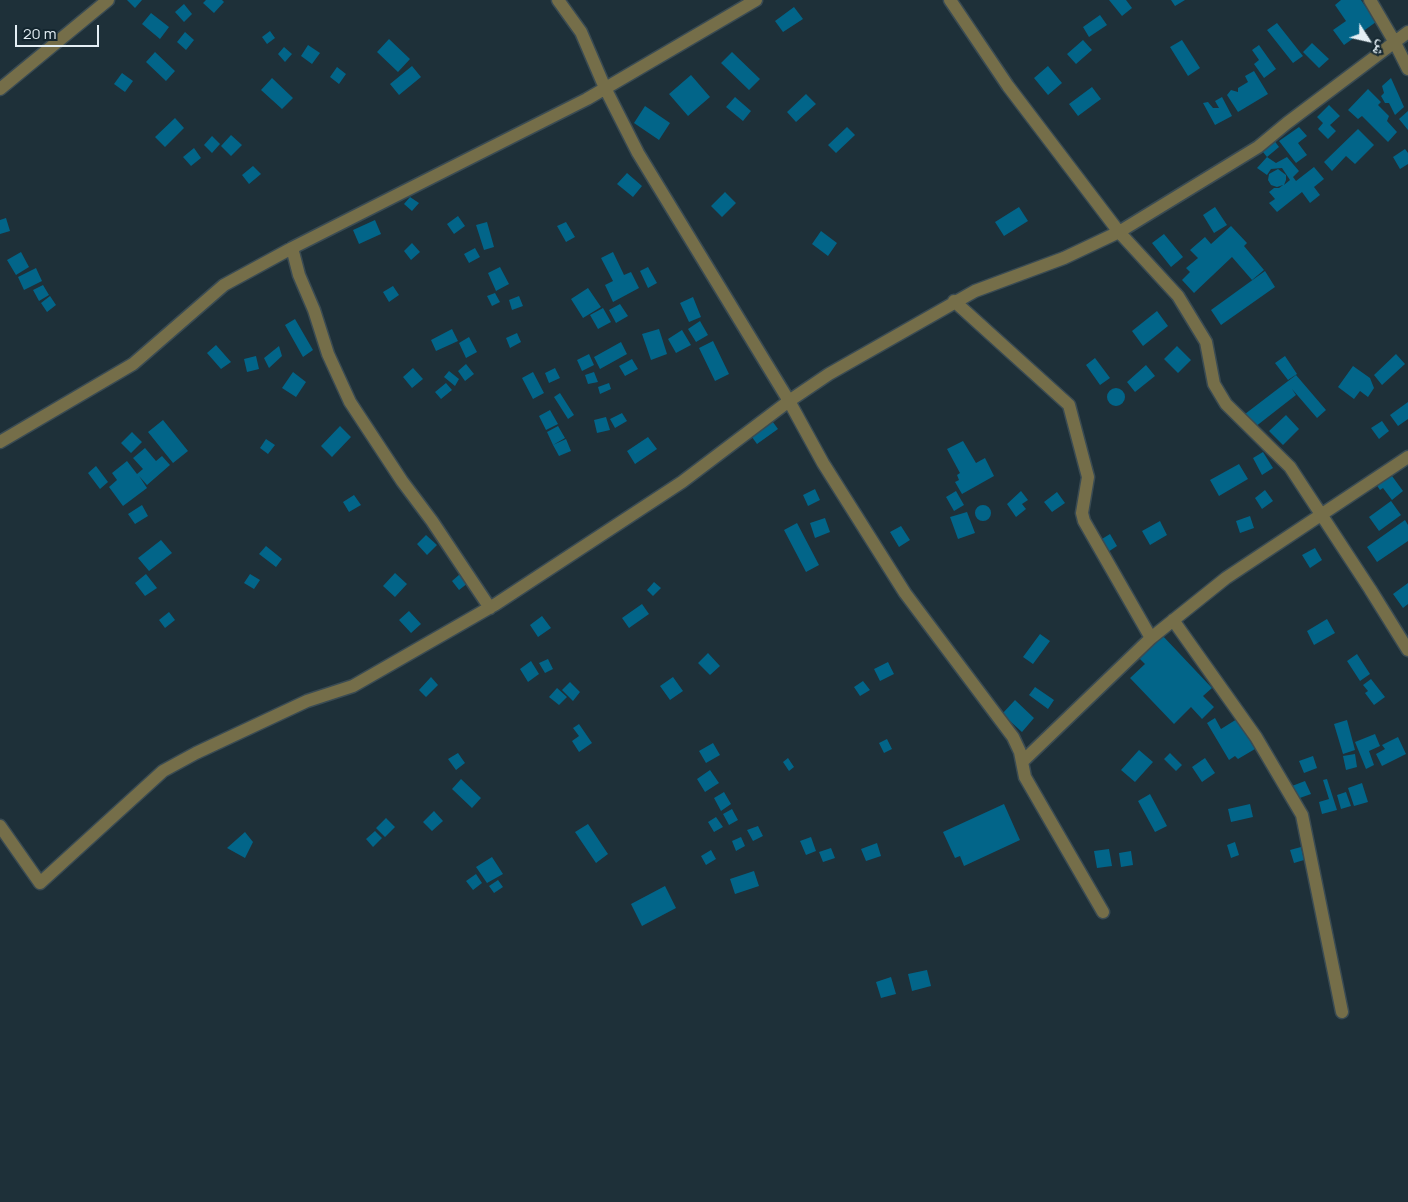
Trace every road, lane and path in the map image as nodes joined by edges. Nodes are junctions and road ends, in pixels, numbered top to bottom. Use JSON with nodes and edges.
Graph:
{"nodes":[{"id":1,"x":108,"y":0,"type":"edge"},
{"id":2,"x":558,"y":0,"type":"edge"},
{"id":3,"x":756,"y":0,"type":"edge"},
{"id":4,"x":950,"y":0,"type":"edge"},
{"id":5,"x":1370,"y":0,"type":"edge"},
{"id":6,"x":1408,"y":32,"type":"edge"},
{"id":7,"x":1394,"y":41,"type":"junction"},
{"id":8,"x":1408,"y":70,"type":"edge"},
{"id":9,"x":605,"y":88,"type":"junction"},
{"id":10,"x":0,"y":89,"type":"edge"},
{"id":11,"x":1119,"y":232,"type":"junction"},
{"id":12,"x":292,"y":248,"type":"junction"},
{"id":13,"x":954,"y":301,"type":"junction"},
{"id":14,"x":789,"y":401,"type":"junction"},
{"id":15,"x":0,"y":442,"type":"edge"},
{"id":16,"x":1408,"y":457,"type":"edge"},
{"id":17,"x":1319,"y":515,"type":"junction"},
{"id":18,"x":490,"y":608,"type":"junction"},
{"id":19,"x":1173,"y":620,"type":"junction"},
{"id":20,"x":1150,"y":638,"type":"junction"},
{"id":21,"x":1408,"y":650,"type":"edge"},
{"id":22,"x":1022,"y":762,"type":"junction"},
{"id":23,"x":0,"y":826,"type":"edge"},
{"id":24,"x":1102,"y":912,"type":"dead end"},
{"id":25,"x":1342,"y":1012,"type":"dead end"}],
"edges":[{"from":1,"to":10,"type":"street"},
{"from":2,"to":9,"type":"street"},
{"from":3,"to":9,"type":"street"},
{"from":4,"to":11,"type":"street"},
{"from":5,"to":7,"type":"street"},
{"from":6,"to":7,"type":"street"},
{"from":7,"to":8,"type":"street"},
{"from":7,"to":11,"type":"street"},
{"from":9,"to":12,"type":"street"},
{"from":9,"to":14,"type":"street"},
{"from":11,"to":13,"type":"street"},
{"from":11,"to":17,"type":"street"},
{"from":12,"to":15,"type":"street"},
{"from":12,"to":18,"type":"street"},
{"from":13,"to":14,"type":"street"},
{"from":13,"to":20,"type":"street"},
{"from":14,"to":18,"type":"street"},
{"from":14,"to":22,"type":"street"},
{"from":16,"to":17,"type":"street"},
{"from":17,"to":19,"type":"street"},
{"from":17,"to":21,"type":"street"},
{"from":18,"to":23,"type":"street"},
{"from":19,"to":20,"type":"street"},
{"from":19,"to":25,"type":"street"},
{"from":20,"to":22,"type":"street"},
{"from":22,"to":24,"type":"street"}]}
